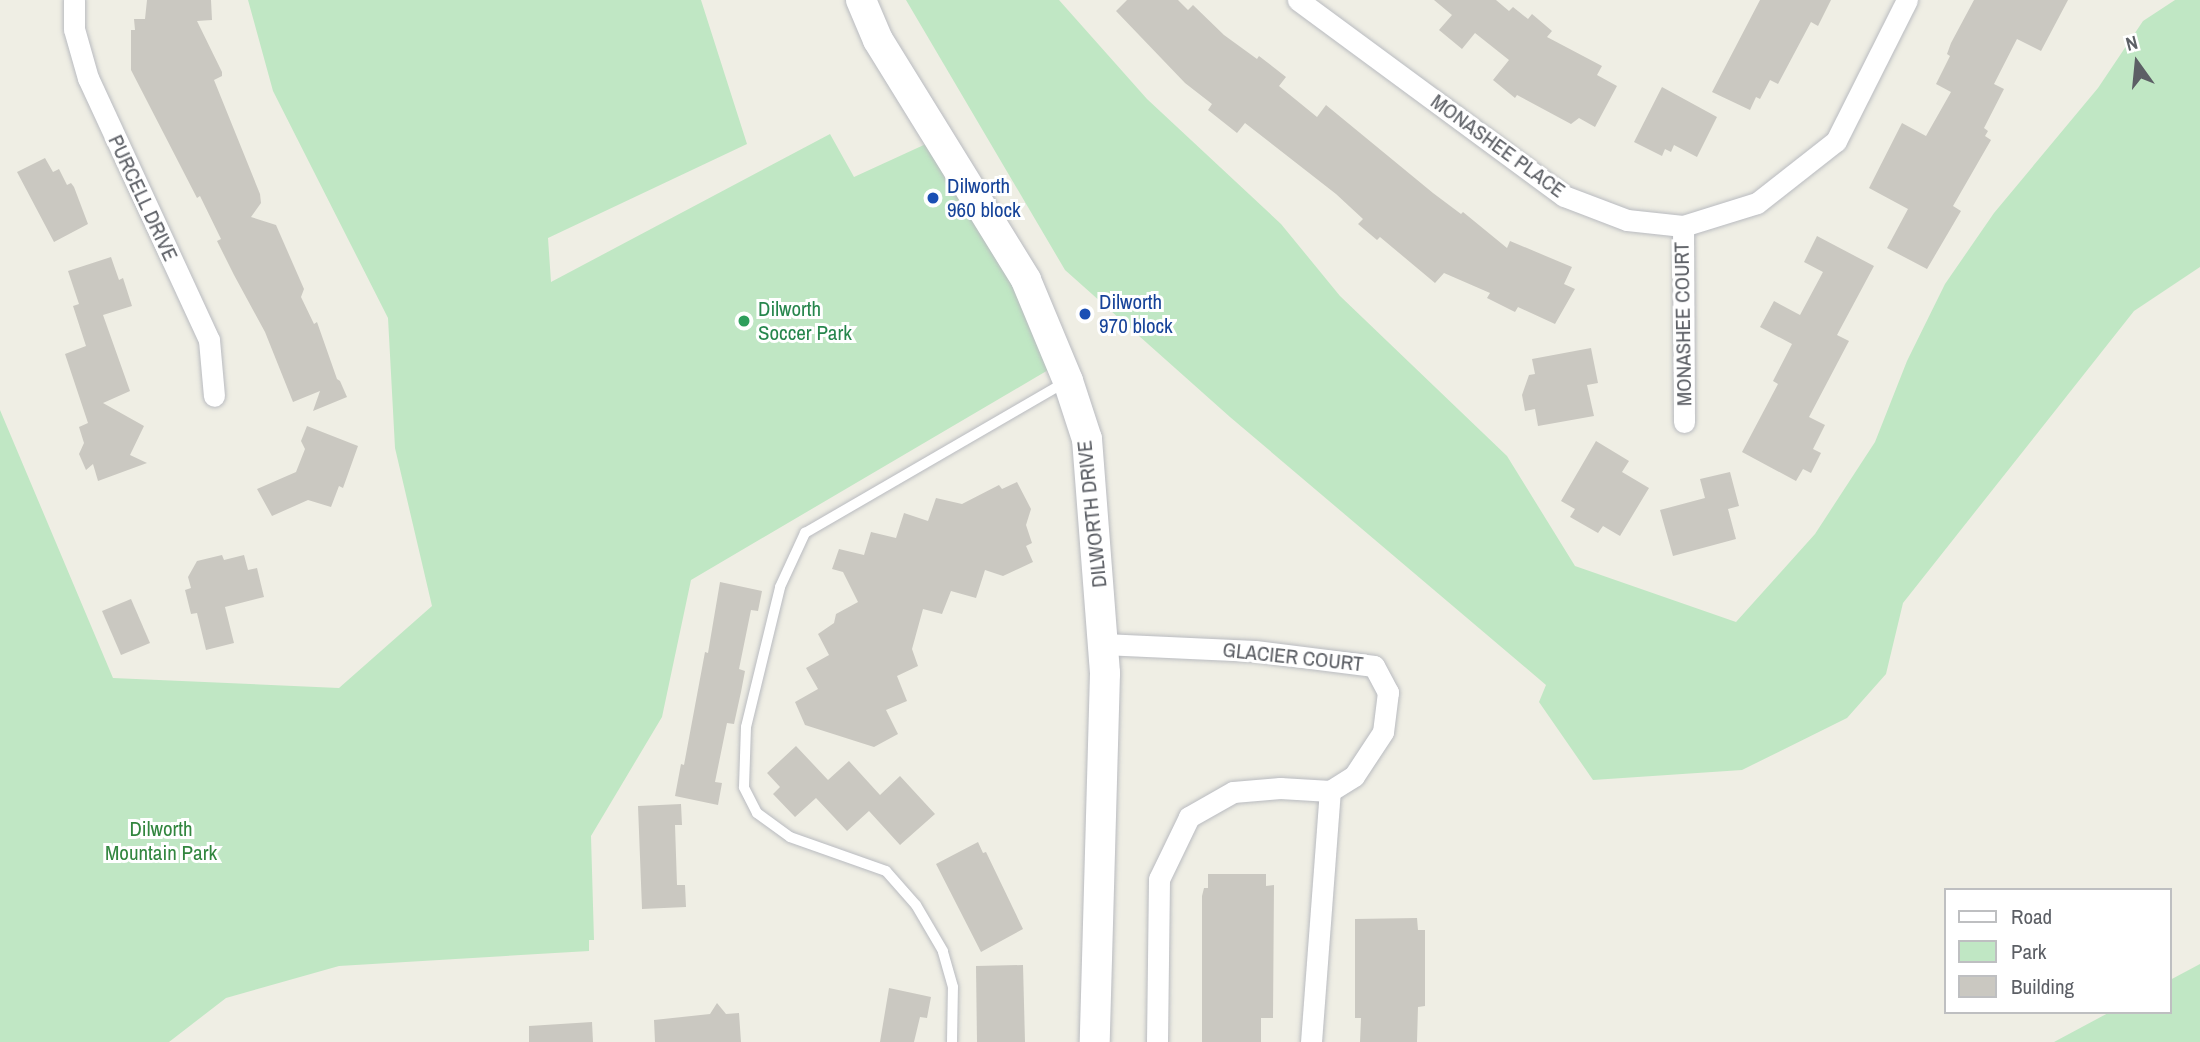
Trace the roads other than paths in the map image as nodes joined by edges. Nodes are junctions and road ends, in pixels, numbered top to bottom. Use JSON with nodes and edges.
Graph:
{"nodes":[{"id":1,"x":74,"y":0,"type":"edge"},
{"id":2,"x":861,"y":0,"type":"edge"},
{"id":3,"x":1298,"y":0,"type":"edge"},
{"id":4,"x":1907,"y":0,"type":"edge"},
{"id":5,"x":1682,"y":226,"type":"junction"},
{"id":6,"x":1068,"y":381,"type":"junction"},
{"id":7,"x":214,"y":396,"type":"dead end"},
{"id":8,"x":1684,"y":422,"type":"dead end"},
{"id":9,"x":1103,"y":644,"type":"junction"},
{"id":10,"x":1330,"y":791,"type":"junction"},
{"id":11,"x":952,"y":1042,"type":"edge"},
{"id":12,"x":1095,"y":1042,"type":"edge"},
{"id":13,"x":1157,"y":1042,"type":"edge"},
{"id":14,"x":1311,"y":1042,"type":"edge"}],
"edges":[{"from":1,"to":7,"type":"street","name":"PURCELL DRIVE"},
{"from":2,"to":6,"type":"street","name":"DILWORTH DRIVE"},
{"from":3,"to":5,"type":"street","name":"MONASHEE PLACE"},
{"from":4,"to":5,"type":"street","name":"MONASHEE PLACE"},
{"from":5,"to":8,"type":"street","name":"MONASHEE COURT"},
{"from":6,"to":9,"type":"street","name":"DILWORTH DRIVE"},
{"from":6,"to":11,"type":"lane"},
{"from":9,"to":10,"type":"street","name":"GLACIER COURT"},
{"from":9,"to":12,"type":"street","name":"DILWORTH DRIVE"},
{"from":10,"to":13,"type":"street"},
{"from":10,"to":14,"type":"street"}]}
